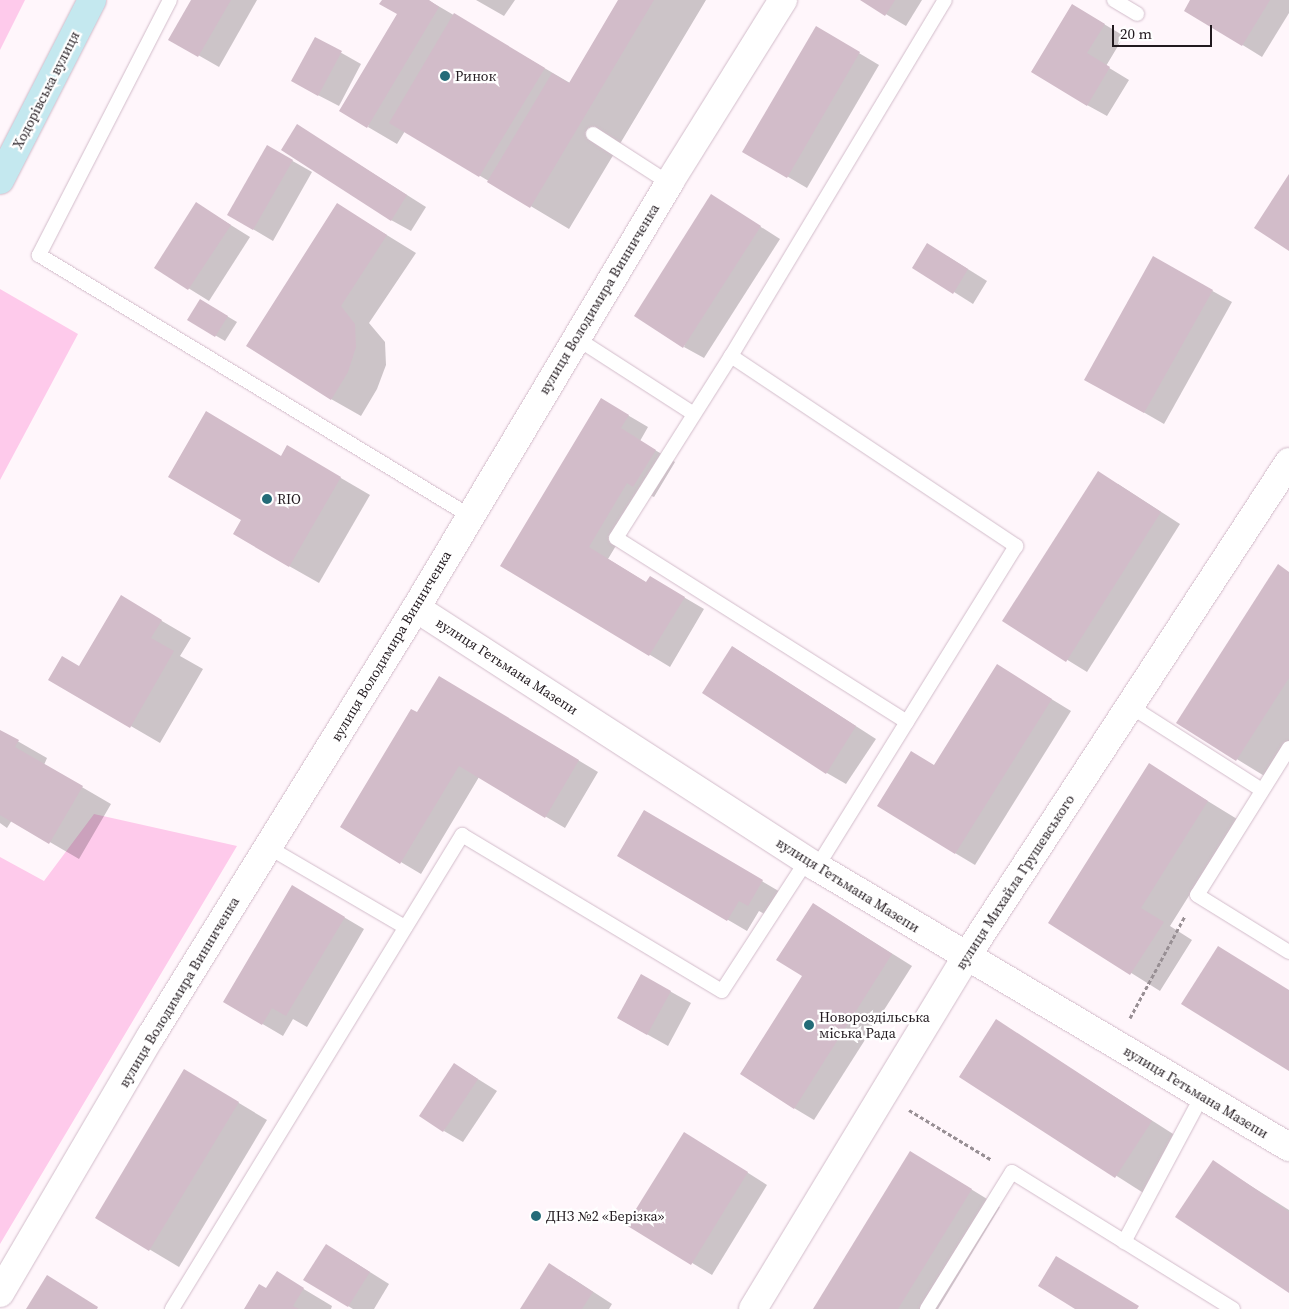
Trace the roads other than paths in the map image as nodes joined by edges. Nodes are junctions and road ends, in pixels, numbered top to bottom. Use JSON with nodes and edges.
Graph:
{"nodes":[{"id":1,"x":92,"y":0,"type":"edge"},
{"id":2,"x":170,"y":0,"type":"edge"},
{"id":3,"x":783,"y":0,"type":"edge"},
{"id":4,"x":945,"y":0,"type":"edge"},
{"id":5,"x":1114,"y":0,"type":"edge"},
{"id":6,"x":1137,"y":14,"type":"dead end"},
{"id":7,"x":593,"y":134,"type":"dead end"},
{"id":8,"x":0,"y":180,"type":"edge"},
{"id":9,"x":669,"y":183,"type":"junction"},
{"id":10,"x":576,"y":338,"type":"junction"},
{"id":11,"x":731,"y":356,"type":"junction"},
{"id":12,"x":694,"y":414,"type":"junction"},
{"id":13,"x":1289,"y":462,"type":"edge"},
{"id":14,"x":470,"y":516,"type":"junction"},
{"id":15,"x":416,"y":608,"type":"junction"},
{"id":16,"x":1130,"y":706,"type":"junction"},
{"id":17,"x":907,"y":722,"type":"junction"},
{"id":18,"x":1289,"y":748,"type":"edge"},
{"id":19,"x":1262,"y":790,"type":"junction"},
{"id":20,"x":268,"y":847,"type":"junction"},
{"id":21,"x":812,"y":864,"type":"junction"},
{"id":22,"x":405,"y":928,"type":"junction"},
{"id":23,"x":1289,"y":952,"type":"edge"},
{"id":24,"x":966,"y":957,"type":"junction"},
{"id":25,"x":1202,"y":1096,"type":"junction"},
{"id":26,"x":1289,"y":1147,"type":"edge"},
{"id":27,"x":1124,"y":1242,"type":"junction"},
{"id":28,"x":0,"y":1293,"type":"edge"},
{"id":29,"x":172,"y":1309,"type":"edge"},
{"id":30,"x":753,"y":1309,"type":"edge"},
{"id":31,"x":927,"y":1309,"type":"edge"},
{"id":32,"x":1233,"y":1309,"type":"edge"}],
"edges":[{"from":1,"to":8,"type":"main road","name":"Ходорівська вулиця"},
{"from":2,"to":14,"type":"lane"},
{"from":3,"to":9,"type":"street","name":"вулиця Володимира Винниченка"},
{"from":4,"to":11,"type":"lane"},
{"from":5,"to":6,"type":"lane"},
{"from":7,"to":9,"type":"lane"},
{"from":9,"to":10,"type":"street","name":"вулиця Володимира Винниченка"},
{"from":10,"to":12,"type":"lane"},
{"from":10,"to":14,"type":"street","name":"вулиця Володимира Винниченка"},
{"from":11,"to":12,"type":"lane"},
{"from":11,"to":17,"type":"lane"},
{"from":12,"to":17,"type":"lane"},
{"from":13,"to":16,"type":"street","name":"вулиця Михайла Грушевського"},
{"from":14,"to":15,"type":"street","name":"вулиця Володимира Винниченка"},
{"from":15,"to":20,"type":"street","name":"вулиця Володимира Винниченка"},
{"from":15,"to":21,"type":"street","name":"вулиця Гетьмана Мазепи"},
{"from":16,"to":19,"type":"lane"},
{"from":16,"to":24,"type":"street","name":"вулиця Михайла Грушевського"},
{"from":17,"to":21,"type":"lane"},
{"from":18,"to":19,"type":"lane"},
{"from":19,"to":23,"type":"lane"},
{"from":20,"to":22,"type":"lane"},
{"from":20,"to":28,"type":"street","name":"вулиця Володимира Винниченка"},
{"from":21,"to":22,"type":"lane"},
{"from":21,"to":24,"type":"street","name":"вулиця Гетьмана Мазепи"},
{"from":22,"to":29,"type":"lane"},
{"from":24,"to":25,"type":"street","name":"вулиця Гетьмана Мазепи"},
{"from":24,"to":30,"type":"street","name":"вулиця Михайла Грушевського"},
{"from":25,"to":26,"type":"street","name":"вулиця Гетьмана Мазепи"},
{"from":25,"to":27,"type":"lane"},
{"from":27,"to":31,"type":"lane"},
{"from":27,"to":32,"type":"lane"}]}
